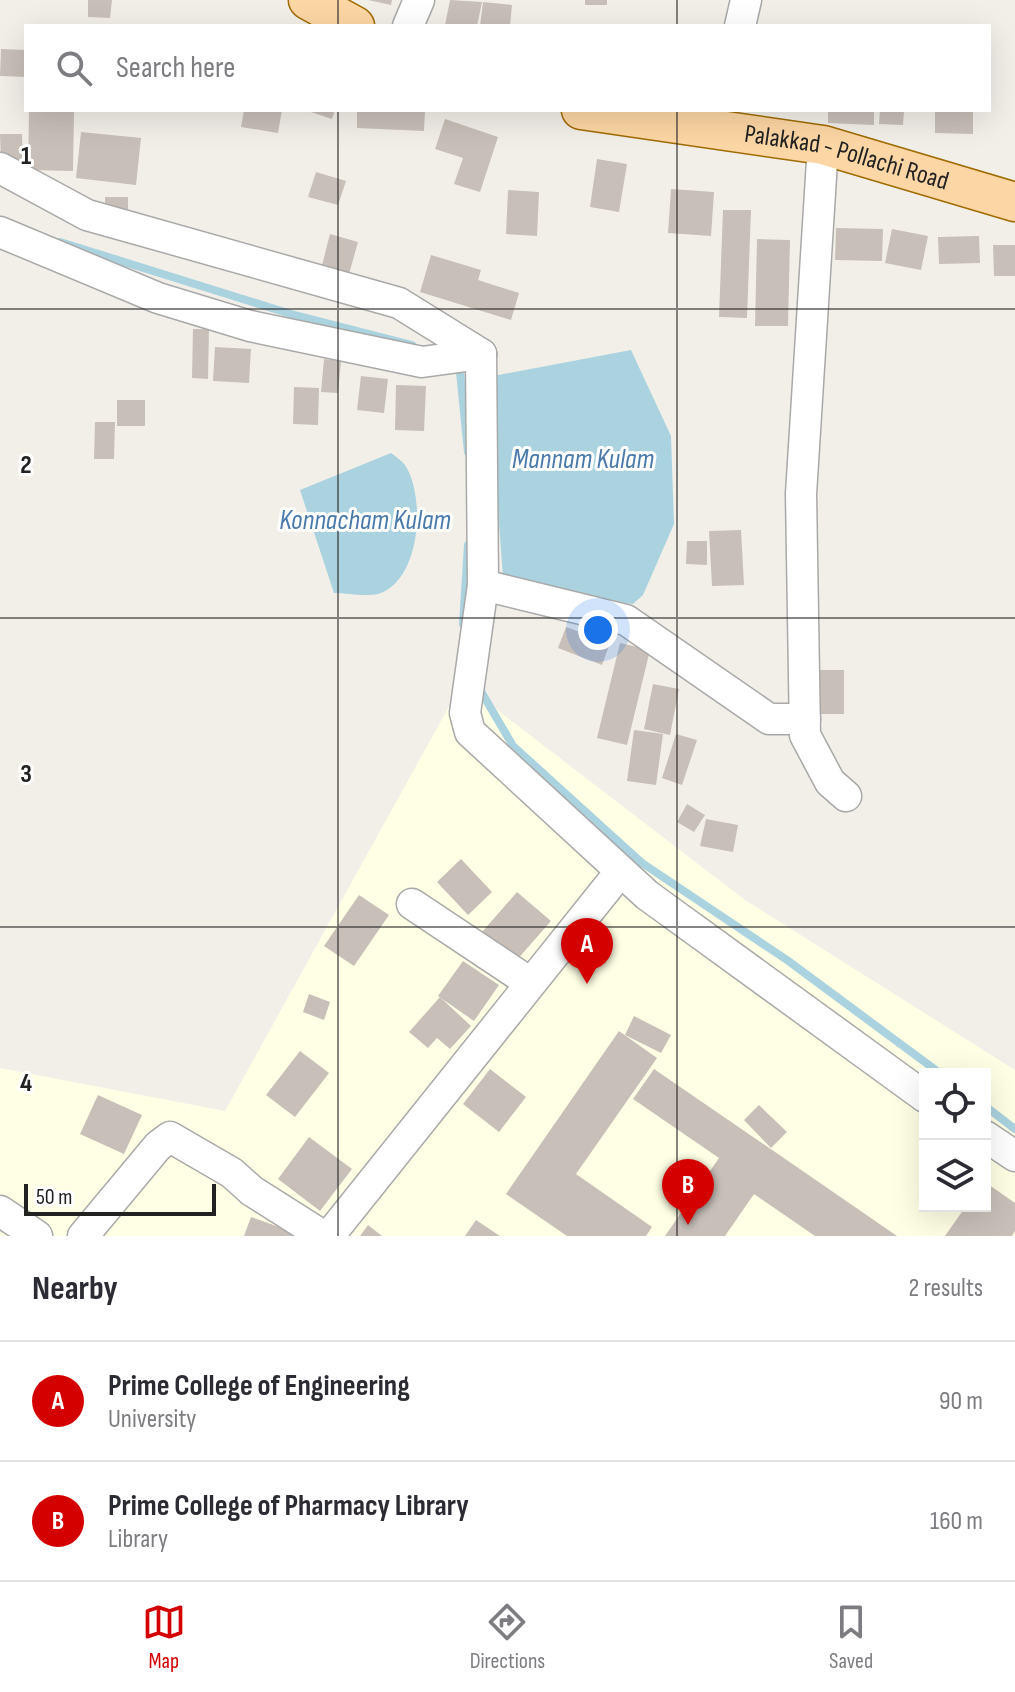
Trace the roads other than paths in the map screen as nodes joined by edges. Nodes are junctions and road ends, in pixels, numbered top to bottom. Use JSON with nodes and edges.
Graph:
{"nodes":[{"id":1,"x":308,"y":0,"type":"edge"},
{"id":2,"x":419,"y":0,"type":"edge"},
{"id":3,"x":746,"y":0,"type":"edge"},
{"id":4,"x":351,"y":24,"type":"edge"},
{"id":5,"x":409,"y":24,"type":"edge"},
{"id":6,"x":740,"y":24,"type":"edge"},
{"id":7,"x":609,"y":112,"type":"edge"},
{"id":8,"x":719,"y":120,"type":"edge"},
{"id":9,"x":823,"y":145,"type":"junction"},
{"id":10,"x":0,"y":168,"type":"edge"},
{"id":11,"x":1015,"y":202,"type":"edge"},
{"id":12,"x":0,"y":232,"type":"edge"},
{"id":13,"x":466,"y":356,"type":"junction"},
{"id":14,"x":483,"y":585,"type":"junction"},
{"id":15,"x":805,"y":719,"type":"junction"},
{"id":16,"x":846,"y":796,"type":"dead end"},
{"id":17,"x":620,"y":872,"type":"junction"},
{"id":18,"x":412,"y":904,"type":"dead end"},
{"id":19,"x":529,"y":982,"type":"junction"},
{"id":20,"x":919,"y":1093,"type":"edge"},
{"id":21,"x":991,"y":1140,"type":"edge"},
{"id":22,"x":1015,"y":1156,"type":"edge"},
{"id":23,"x":0,"y":1211,"type":"edge"},
{"id":24,"x":37,"y":1236,"type":"edge"},
{"id":25,"x":83,"y":1236,"type":"edge"},
{"id":26,"x":326,"y":1236,"type":"edge"}],
"edges":[{"from":1,"to":4,"type":"main road"},
{"from":2,"to":5,"type":"street"},
{"from":3,"to":6,"type":"street"},
{"from":7,"to":8,"type":"main road","name":"Palakkad - Pollachi Road"},
{"from":8,"to":9,"type":"main road","name":"Palakkad - Pollachi Road"},
{"from":9,"to":11,"type":"main road","name":"Palakkad - Pollachi Road"},
{"from":9,"to":15,"type":"street"},
{"from":10,"to":13,"type":"street"},
{"from":12,"to":13,"type":"street"},
{"from":13,"to":14,"type":"street"},
{"from":14,"to":15,"type":"street"},
{"from":14,"to":17,"type":"street"},
{"from":15,"to":16,"type":"street"},
{"from":17,"to":19,"type":"street"},
{"from":17,"to":20,"type":"street"},
{"from":18,"to":19,"type":"street"},
{"from":19,"to":26,"type":"street"},
{"from":21,"to":22,"type":"street"},
{"from":23,"to":24,"type":"street"},
{"from":25,"to":26,"type":"street"}]}
